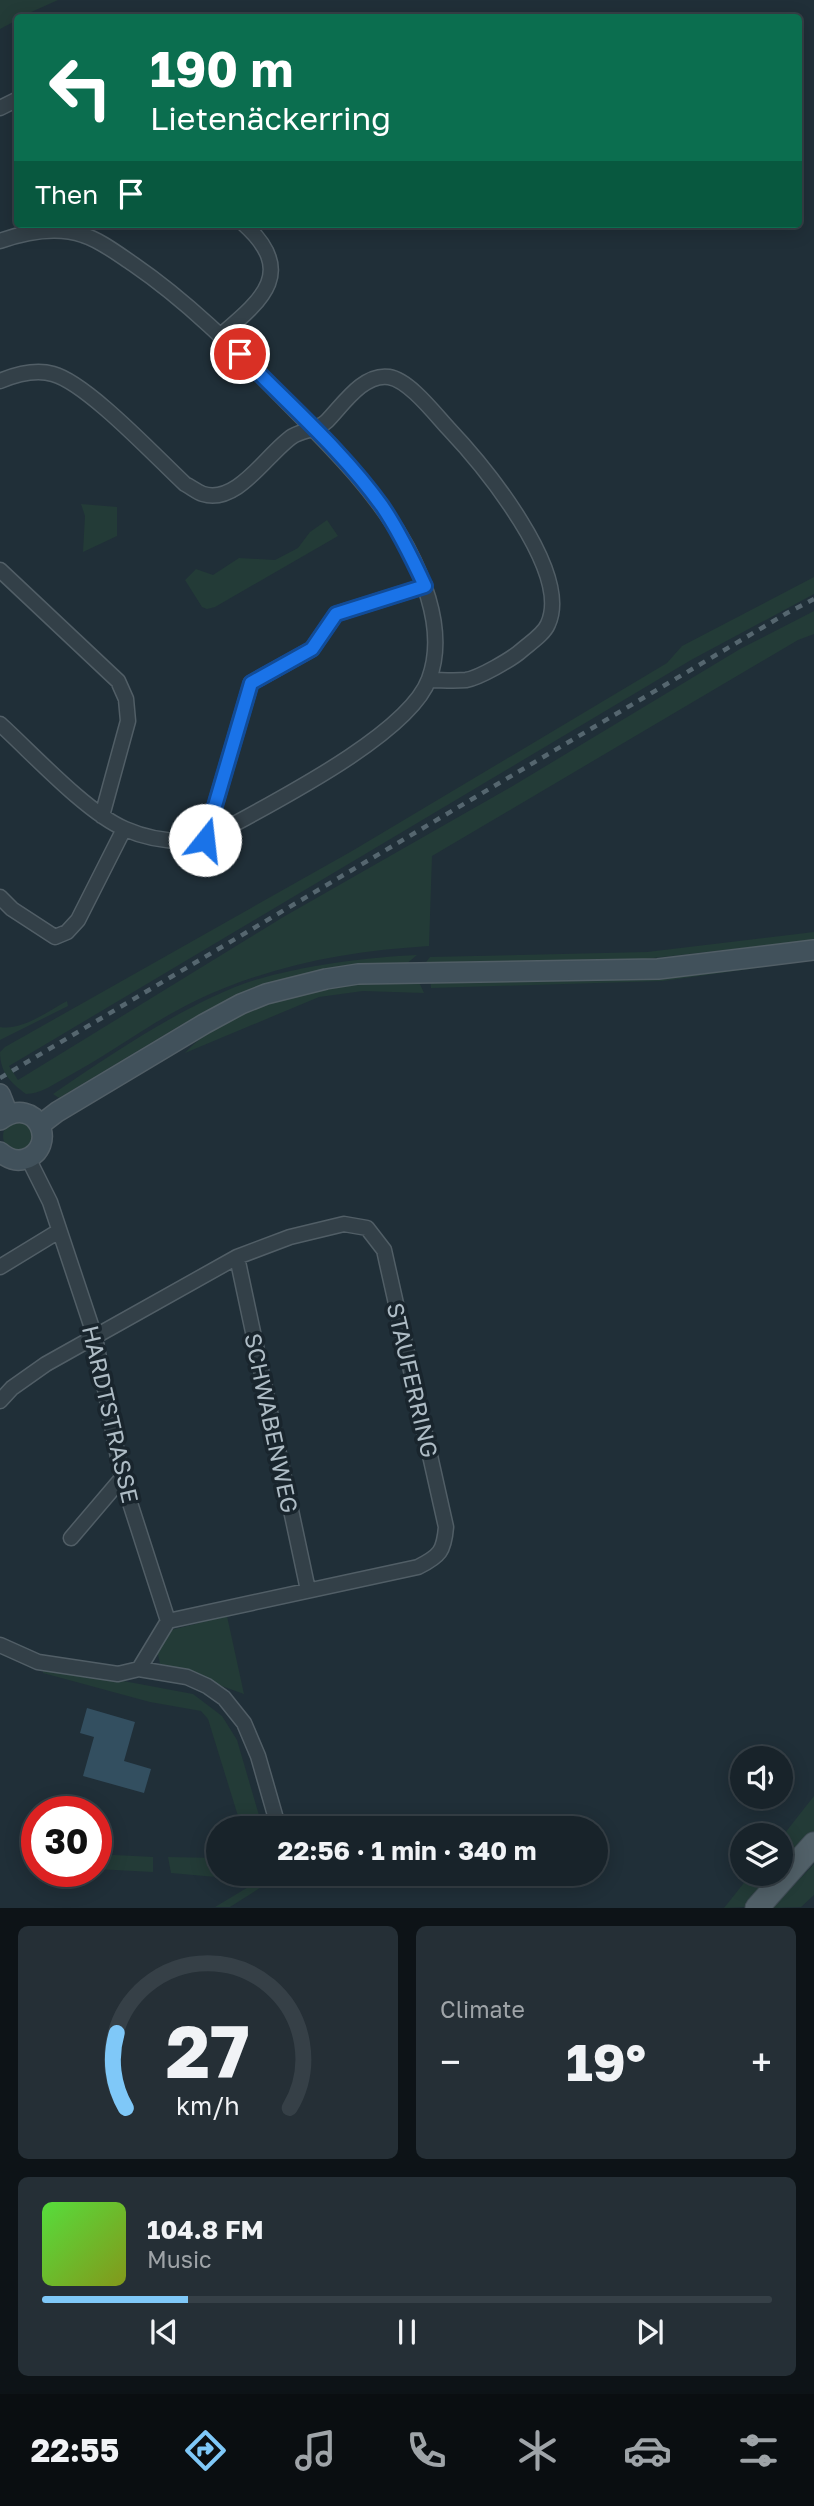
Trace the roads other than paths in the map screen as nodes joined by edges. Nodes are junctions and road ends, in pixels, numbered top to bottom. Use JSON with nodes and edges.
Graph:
{"nodes":[{"id":1,"x":247,"y":228,"type":"edge"},
{"id":2,"x":0,"y":241,"type":"edge"},
{"id":3,"x":221,"y":335,"type":"junction"},
{"id":4,"x":0,"y":381,"type":"edge"},
{"id":5,"x":313,"y":429,"type":"junction"},
{"id":6,"x":0,"y":570,"type":"edge"},
{"id":7,"x":425,"y":586,"type":"junction"},
{"id":8,"x":429,"y":680,"type":"junction"},
{"id":9,"x":0,"y":724,"type":"edge"},
{"id":10,"x":102,"y":816,"type":"junction"},
{"id":11,"x":124,"y":829,"type":"junction"},
{"id":12,"x":205,"y":840,"type":"junction"},
{"id":13,"x":0,"y":897,"type":"edge"},
{"id":14,"x":814,"y":950,"type":"edge"},
{"id":15,"x":0,"y":1094,"type":"edge"},
{"id":16,"x":4,"y":1117,"type":"edge"},
{"id":17,"x":40,"y":1125,"type":"junction"},
{"id":18,"x":0,"y":1152,"type":"edge"},
{"id":19,"x":28,"y":1158,"type":"junction"},
{"id":20,"x":60,"y":1231,"type":"junction"},
{"id":21,"x":237,"y":1257,"type":"junction"},
{"id":22,"x":0,"y":1267,"type":"edge"},
{"id":23,"x":95,"y":1337,"type":"junction"},
{"id":24,"x":0,"y":1401,"type":"edge"},
{"id":25,"x":122,"y":1478,"type":"junction"},
{"id":26,"x":71,"y":1538,"type":"dead end"},
{"id":27,"x":308,"y":1590,"type":"junction"},
{"id":28,"x":168,"y":1621,"type":"junction"},
{"id":29,"x":0,"y":1645,"type":"edge"},
{"id":30,"x":139,"y":1669,"type":"junction"},
{"id":31,"x":275,"y":1816,"type":"edge"},
{"id":32,"x":814,"y":1844,"type":"edge"},
{"id":33,"x":757,"y":1908,"type":"edge"}],
"edges":[{"from":1,"to":3,"type":"street"},
{"from":2,"to":3,"type":"street"},
{"from":3,"to":5,"type":"street"},
{"from":4,"to":5,"type":"street"},
{"from":5,"to":7,"type":"street"},
{"from":5,"to":8,"type":"street"},
{"from":6,"to":10,"type":"street"},
{"from":7,"to":8,"type":"street"},
{"from":7,"to":12,"type":"street"},
{"from":8,"to":12,"type":"street"},
{"from":9,"to":10,"type":"street"},
{"from":10,"to":11,"type":"street"},
{"from":11,"to":12,"type":"street"},
{"from":11,"to":13,"type":"street"},
{"from":14,"to":17,"type":"street"},
{"from":15,"to":16,"type":"street"},
{"from":16,"to":17,"type":"street"},
{"from":17,"to":19,"type":"street"},
{"from":18,"to":19,"type":"street"},
{"from":19,"to":20,"type":"street","name":"HARDTSTRASSE"},
{"from":20,"to":22,"type":"street"},
{"from":20,"to":23,"type":"street","name":"HARDTSTRASSE"},
{"from":21,"to":23,"type":"street","name":"STAUFERRING"},
{"from":21,"to":27,"type":"street","name":"SCHWABENWEG"},
{"from":21,"to":27,"type":"street","name":"STAUFERRING"},
{"from":23,"to":24,"type":"street","name":"STAUFERRING"},
{"from":23,"to":25,"type":"street","name":"HARDTSTRASSE"},
{"from":25,"to":26,"type":"street"},
{"from":25,"to":28,"type":"street","name":"HARDTSTRASSE"},
{"from":27,"to":28,"type":"street","name":"STAUFERRING"},
{"from":28,"to":30,"type":"street"},
{"from":29,"to":30,"type":"street"},
{"from":30,"to":31,"type":"street"},
{"from":32,"to":33,"type":"main road"}]}
